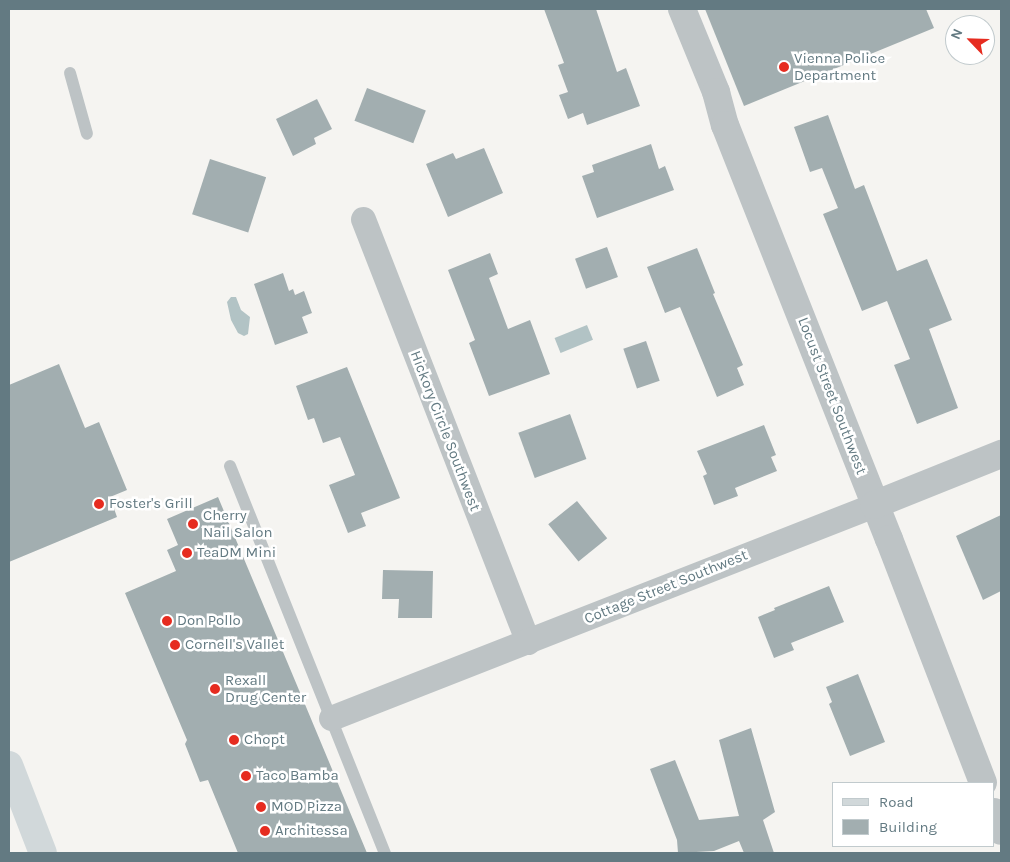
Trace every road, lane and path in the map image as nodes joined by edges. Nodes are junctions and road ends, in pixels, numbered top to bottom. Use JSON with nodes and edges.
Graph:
{"nodes":[{"id":1,"x":682,"y":9,"type":"edge"},
{"id":2,"x":70,"y":73,"type":"dead end"},
{"id":3,"x":87,"y":134,"type":"dead end"},
{"id":4,"x":363,"y":219,"type":"dead end"},
{"id":5,"x":1001,"y":454,"type":"edge"},
{"id":6,"x":230,"y":466,"type":"dead end"},
{"id":7,"x":874,"y":505,"type":"junction"},
{"id":8,"x":528,"y":642,"type":"junction"},
{"id":9,"x":331,"y":718,"type":"junction"},
{"id":10,"x":9,"y":766,"type":"edge"},
{"id":11,"x":983,"y":782,"type":"edge"},
{"id":12,"x":16,"y":807,"type":"edge"},
{"id":13,"x":995,"y":815,"type":"edge"},
{"id":14,"x":1001,"y":832,"type":"edge"},
{"id":15,"x":43,"y":853,"type":"edge"},
{"id":16,"x":385,"y":853,"type":"edge"}],
"edges":[{"from":1,"to":7,"type":"street","name":"Locust Street Southwest"},
{"from":2,"to":3,"type":"lane"},
{"from":4,"to":8,"type":"street","name":"Hickory Circle Southwest"},
{"from":5,"to":7,"type":"street","name":"Cottage Street Southwest"},
{"from":6,"to":9,"type":"lane"},
{"from":7,"to":8,"type":"street","name":"Cottage Street Southwest"},
{"from":7,"to":11,"type":"street","name":"Locust Street Southwest"},
{"from":8,"to":9,"type":"street","name":"Cottage Street Southwest"},
{"from":9,"to":16,"type":"lane"},
{"from":10,"to":12,"type":"main road"},
{"from":12,"to":15,"type":"main road"},
{"from":13,"to":14,"type":"street"}]}
